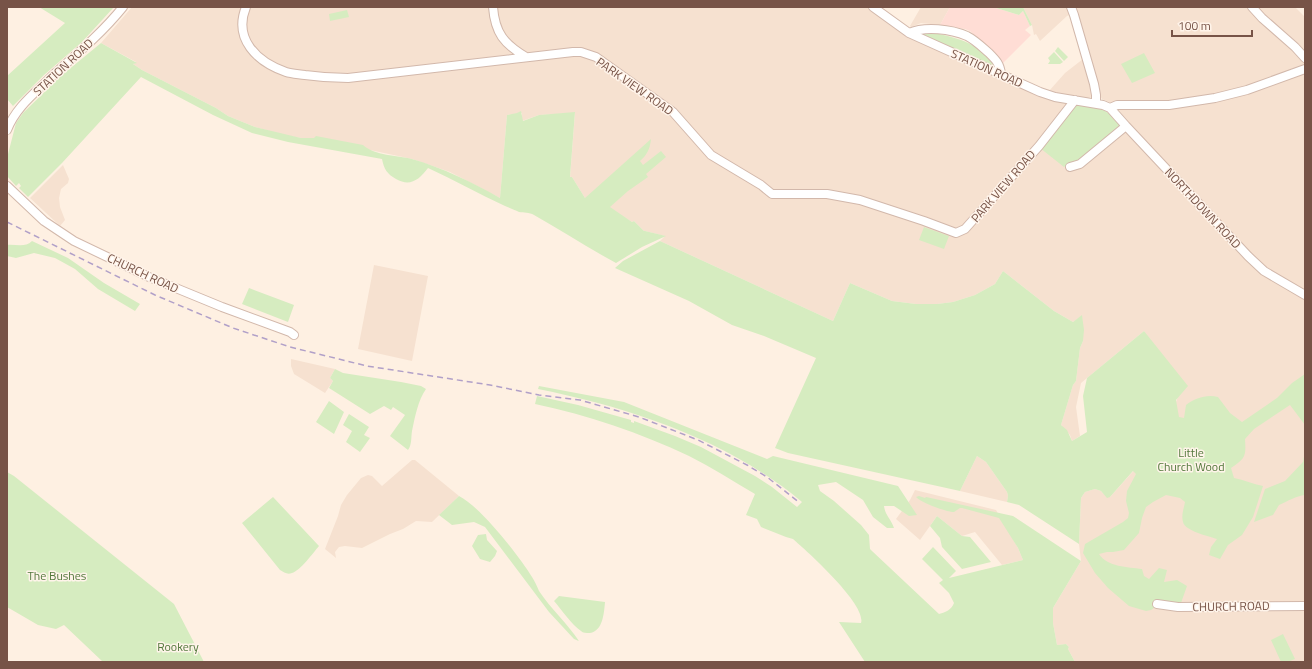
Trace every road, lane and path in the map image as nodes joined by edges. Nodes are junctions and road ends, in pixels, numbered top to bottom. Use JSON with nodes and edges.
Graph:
{"nodes":[{"id":1,"x":123,"y":7,"type":"edge"},
{"id":2,"x":246,"y":7,"type":"edge"},
{"id":3,"x":493,"y":7,"type":"edge"},
{"id":4,"x":873,"y":7,"type":"edge"},
{"id":5,"x":1071,"y":7,"type":"edge"},
{"id":6,"x":1252,"y":7,"type":"edge"},
{"id":7,"x":909,"y":33,"type":"junction"},
{"id":8,"x":526,"y":57,"type":"junction"},
{"id":9,"x":1305,"y":58,"type":"edge"},
{"id":10,"x":1305,"y":69,"type":"edge"},
{"id":11,"x":1001,"y":74,"type":"junction"},
{"id":12,"x":1075,"y":100,"type":"junction"},
{"id":13,"x":1096,"y":103,"type":"junction"},
{"id":14,"x":1110,"y":108,"type":"junction"},
{"id":15,"x":1126,"y":126,"type":"junction"},
{"id":16,"x":7,"y":130,"type":"edge"},
{"id":17,"x":1070,"y":167,"type":"dead end"},
{"id":18,"x":7,"y":186,"type":"edge"},
{"id":19,"x":1305,"y":295,"type":"edge"},
{"id":20,"x":294,"y":335,"type":"dead end"},
{"id":21,"x":1157,"y":604,"type":"dead end"},
{"id":22,"x":1305,"y":606,"type":"edge"}],
"edges":[{"from":1,"to":16,"type":"street","name":"STATION ROAD"},
{"from":2,"to":8,"type":"street","name":"PARK VIEW ROAD"},
{"from":3,"to":8,"type":"street"},
{"from":4,"to":7,"type":"street","name":"STATION ROAD"},
{"from":5,"to":13,"type":"street"},
{"from":6,"to":9,"type":"street"},
{"from":7,"to":11,"type":"street","name":"STATION ROAD"},
{"from":7,"to":11,"type":"street"},
{"from":8,"to":12,"type":"street","name":"PARK VIEW ROAD"},
{"from":10,"to":14,"type":"street"},
{"from":11,"to":12,"type":"street","name":"STATION ROAD"},
{"from":12,"to":13,"type":"street","name":"STATION ROAD"},
{"from":13,"to":14,"type":"street","name":"STATION ROAD"},
{"from":14,"to":15,"type":"street","name":"NORTHDOWN ROAD"},
{"from":15,"to":17,"type":"street"},
{"from":15,"to":19,"type":"street","name":"NORTHDOWN ROAD"},
{"from":18,"to":20,"type":"street","name":"CHURCH ROAD"},
{"from":21,"to":22,"type":"street","name":"CHURCH ROAD"}]}
